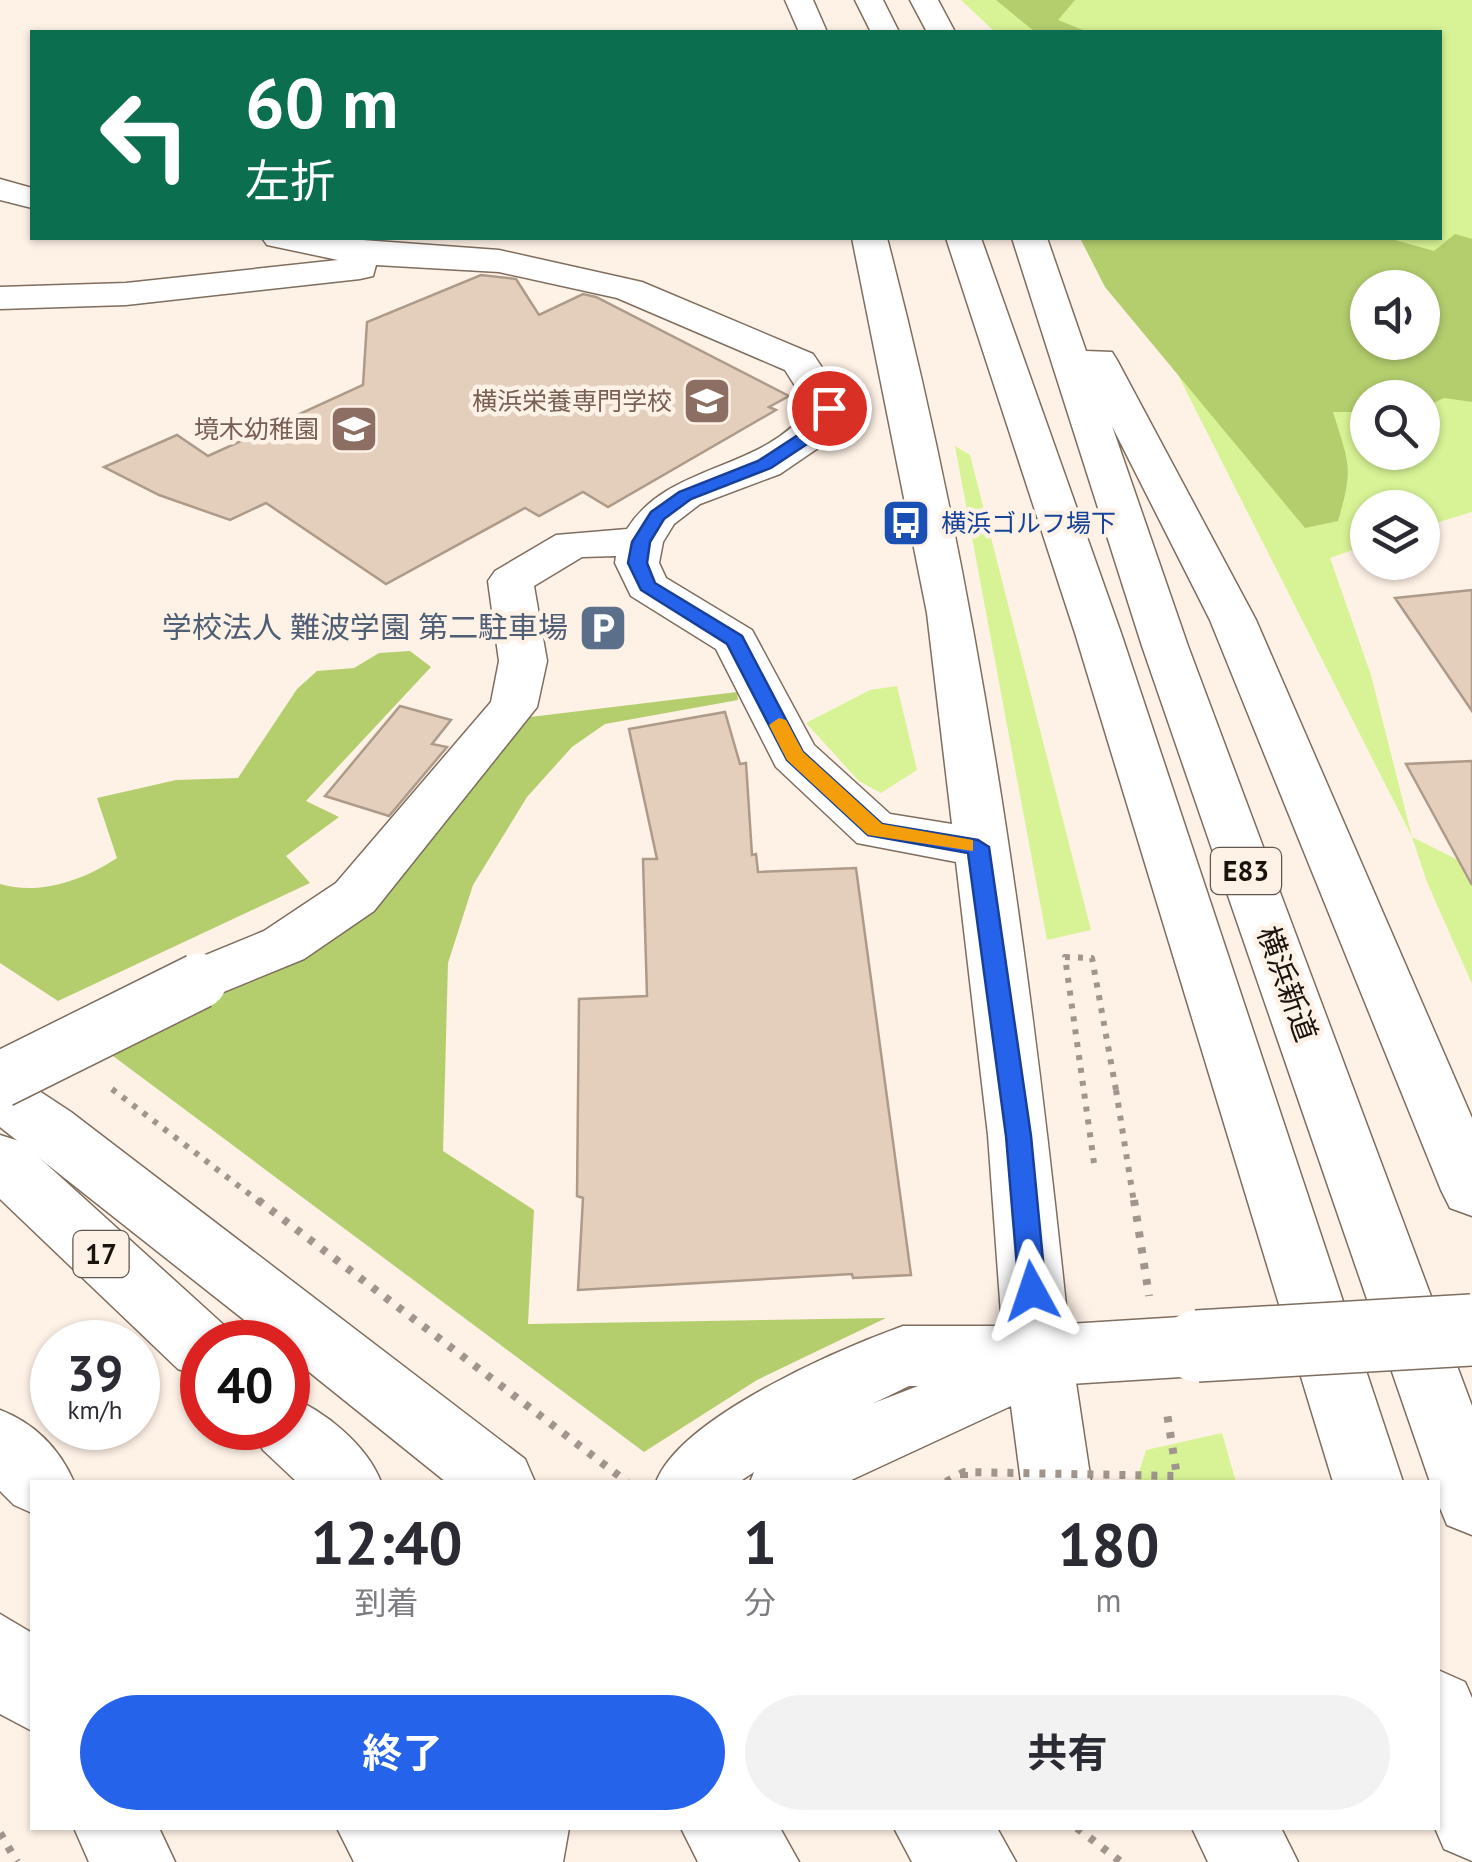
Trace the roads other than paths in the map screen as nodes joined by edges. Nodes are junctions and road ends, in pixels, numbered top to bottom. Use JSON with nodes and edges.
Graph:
{"nodes":[{"id":1,"x":799,"y":0,"type":"edge"},
{"id":2,"x":869,"y":0,"type":"edge"},
{"id":3,"x":924,"y":0,"type":"edge"},
{"id":4,"x":812,"y":30,"type":"edge"},
{"id":5,"x":885,"y":30,"type":"edge"},
{"id":6,"x":940,"y":30,"type":"edge"},
{"id":7,"x":0,"y":188,"type":"edge"},
{"id":8,"x":30,"y":197,"type":"edge"},
{"id":9,"x":290,"y":240,"type":"edge"},
{"id":10,"x":870,"y":240,"type":"edge"},
{"id":11,"x":964,"y":240,"type":"edge"},
{"id":12,"x":1033,"y":240,"type":"edge"},
{"id":13,"x":1033,"y":240,"type":"edge"},
{"id":14,"x":437,"y":257,"type":"junction"},
{"id":15,"x":0,"y":298,"type":"edge"},
{"id":16,"x":641,"y":542,"type":"junction"},
{"id":17,"x":978,"y":847,"type":"junction"},
{"id":18,"x":0,"y":1080,"type":"edge"},
{"id":19,"x":0,"y":1096,"type":"edge"},
{"id":20,"x":0,"y":1160,"type":"edge"},
{"id":21,"x":1472,"y":1190,"type":"edge"},
{"id":22,"x":180,"y":1328,"type":"edge"},
{"id":23,"x":1472,"y":1330,"type":"edge"},
{"id":24,"x":1038,"y":1356,"type":"junction"},
{"id":25,"x":0,"y":1442,"type":"edge"},
{"id":26,"x":310,"y":1449,"type":"edge"},
{"id":27,"x":38,"y":1480,"type":"edge"},
{"id":28,"x":344,"y":1480,"type":"edge"},
{"id":29,"x":497,"y":1480,"type":"edge"},
{"id":30,"x":693,"y":1480,"type":"edge"},
{"id":31,"x":788,"y":1480,"type":"edge"},
{"id":32,"x":1056,"y":1480,"type":"edge"},
{"id":33,"x":1367,"y":1480,"type":"edge"},
{"id":34,"x":1472,"y":1502,"type":"edge"},
{"id":35,"x":0,"y":1652,"type":"edge"},
{"id":36,"x":30,"y":1690,"type":"edge"},
{"id":37,"x":1440,"y":1716,"type":"edge"},
{"id":38,"x":1472,"y":1821,"type":"edge"},
{"id":39,"x":115,"y":1830,"type":"edge"},
{"id":40,"x":379,"y":1830,"type":"edge"},
{"id":41,"x":471,"y":1830,"type":"edge"},
{"id":42,"x":529,"y":1830,"type":"edge"},
{"id":43,"x":722,"y":1830,"type":"edge"},
{"id":44,"x":936,"y":1830,"type":"edge"},
{"id":45,"x":1233,"y":1830,"type":"edge"},
{"id":46,"x":134,"y":1862,"type":"edge"},
{"id":47,"x":411,"y":1862,"type":"edge"},
{"id":48,"x":462,"y":1862,"type":"edge"},
{"id":49,"x":522,"y":1862,"type":"edge"},
{"id":50,"x":758,"y":1862,"type":"edge"},
{"id":51,"x":975,"y":1862,"type":"edge"},
{"id":52,"x":1257,"y":1862,"type":"edge"}],
"edges":[{"from":1,"to":4,"type":"main road"},
{"from":2,"to":5,"type":"main road"},
{"from":3,"to":6,"type":"main road"},
{"from":7,"to":8,"type":"main road"},
{"from":9,"to":14,"type":"main road"},
{"from":10,"to":17,"type":"main road"},
{"from":11,"to":33,"type":"main road","number":"E83"},
{"from":12,"to":21,"type":"main road"},
{"from":13,"to":34,"type":"main road","name":"横浜新道","number":"E83"},
{"from":14,"to":15,"type":"main road"},
{"from":14,"to":16,"type":"main road"},
{"from":16,"to":17,"type":"main road"},
{"from":16,"to":18,"type":"main road","bridge":true},
{"from":17,"to":24,"type":"main road"},
{"from":19,"to":29,"type":"main road"},
{"from":20,"to":22,"type":"main road","number":"17"},
{"from":23,"to":24,"type":"main road","bridge":true},
{"from":24,"to":30,"type":"main road"},
{"from":24,"to":31,"type":"main road"},
{"from":24,"to":32,"type":"main road"},
{"from":25,"to":27,"type":"main road"},
{"from":26,"to":28,"type":"main road"},
{"from":35,"to":36,"type":"main road"},
{"from":37,"to":38,"type":"main road"},
{"from":39,"to":46,"type":"main road"},
{"from":40,"to":47,"type":"main road"},
{"from":41,"to":48,"type":"main road"},
{"from":42,"to":49,"type":"main road"},
{"from":43,"to":50,"type":"main road"},
{"from":44,"to":51,"type":"main road"},
{"from":45,"to":52,"type":"main road"}]}
